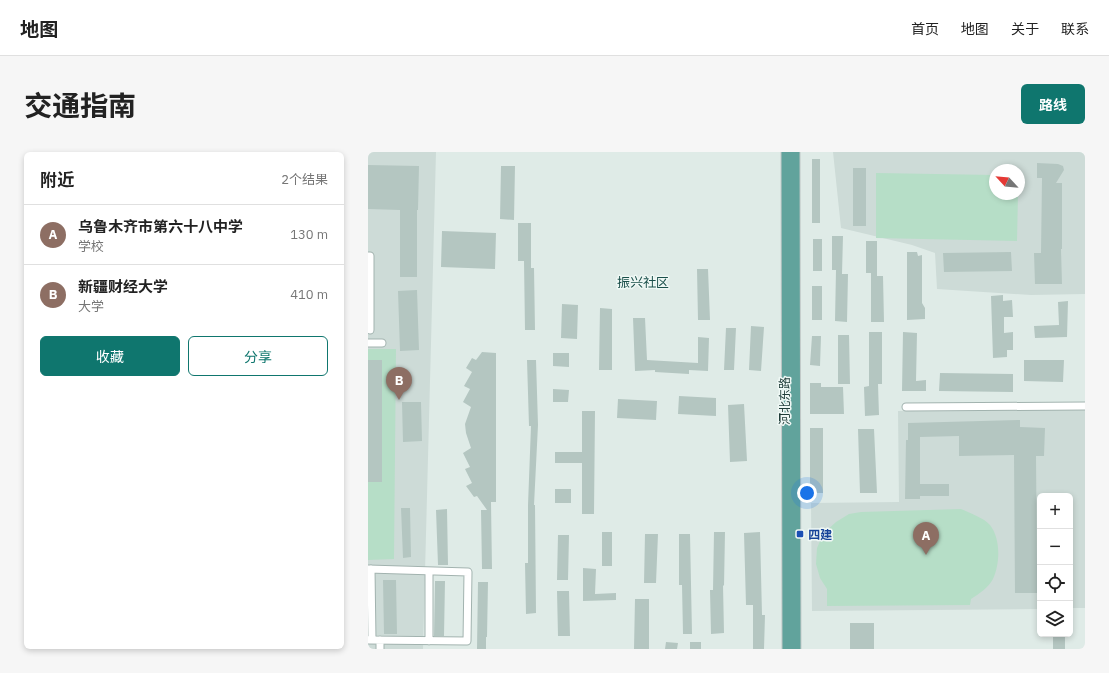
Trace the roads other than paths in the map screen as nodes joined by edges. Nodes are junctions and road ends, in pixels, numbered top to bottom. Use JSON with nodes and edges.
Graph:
{"nodes":[{"id":1,"x":786,"y":152,"type":"edge"},
{"id":2,"x":796,"y":152,"type":"edge"},
{"id":3,"x":368,"y":256,"type":"edge"},
{"id":4,"x":370,"y":330,"type":"dead end"},
{"id":5,"x":368,"y":343,"type":"edge"},
{"id":6,"x":382,"y":343,"type":"dead end"},
{"id":7,"x":1085,"y":406,"type":"edge"},
{"id":8,"x":906,"y":407,"type":"dead end"},
{"id":9,"x":370,"y":569,"type":"edge"},
{"id":10,"x":429,"y":571,"type":"junction"},
{"id":11,"x":373,"y":640,"type":"edge"},
{"id":12,"x":429,"y":641,"type":"junction"},
{"id":13,"x":380,"y":649,"type":"edge"},
{"id":14,"x":787,"y":649,"type":"edge"},
{"id":15,"x":796,"y":649,"type":"edge"}],
"edges":[{"from":1,"to":14,"type":"main road"},
{"from":2,"to":15,"type":"main road","name":"河北东路"},
{"from":3,"to":4,"type":"street"},
{"from":5,"to":6,"type":"street"},
{"from":7,"to":8,"type":"street"},
{"from":9,"to":10,"type":"street"},
{"from":9,"to":11,"type":"street"},
{"from":10,"to":12,"type":"street"},
{"from":10,"to":12,"type":"street"},
{"from":11,"to":12,"type":"street"},
{"from":11,"to":13,"type":"street"}]}
